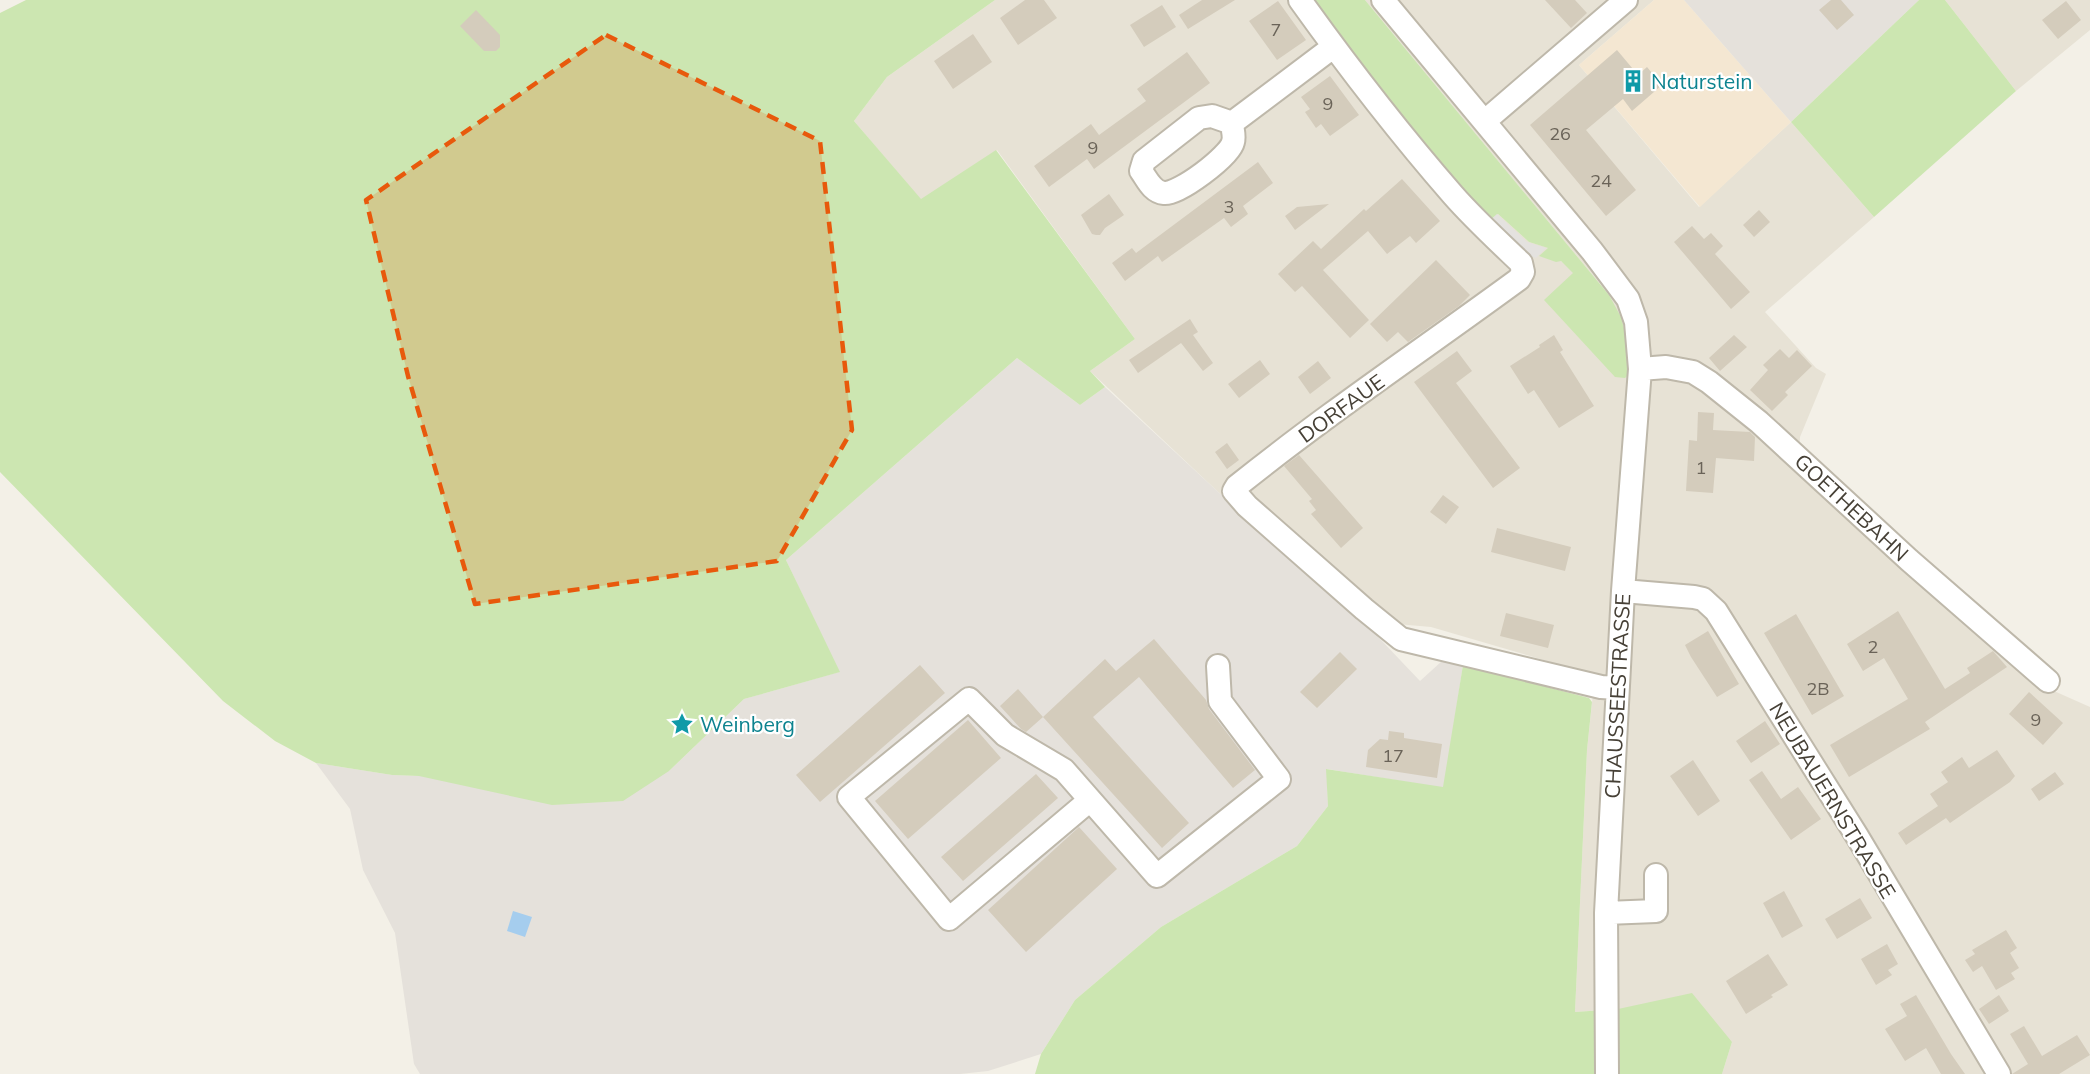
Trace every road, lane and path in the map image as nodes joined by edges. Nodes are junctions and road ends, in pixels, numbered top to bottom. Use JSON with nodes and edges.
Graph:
{"nodes":[{"id":1,"x":1300,"y":0,"type":"edge"},
{"id":2,"x":1383,"y":0,"type":"edge"},
{"id":3,"x":1626,"y":0,"type":"edge"},
{"id":4,"x":1334,"y":47,"type":"junction"},
{"id":5,"x":1485,"y":121,"type":"junction"},
{"id":6,"x":1232,"y":123,"type":"dead end"},
{"id":7,"x":1640,"y":369,"type":"junction"},
{"id":8,"x":1623,"y":591,"type":"junction"},
{"id":9,"x":1218,"y":666,"type":"dead end"},
{"id":10,"x":2048,"y":681,"type":"dead end"},
{"id":11,"x":1617,"y":688,"type":"junction"},
{"id":12,"x":1090,"y":801,"type":"junction"},
{"id":13,"x":1656,"y":875,"type":"dead end"},
{"id":14,"x":1606,"y":913,"type":"junction"},
{"id":15,"x":1607,"y":1074,"type":"edge"},
{"id":16,"x":1999,"y":1074,"type":"edge"}],
"edges":[{"from":1,"to":4,"type":"street","name":"DORFAUE"},
{"from":2,"to":5,"type":"street"},
{"from":3,"to":5,"type":"street"},
{"from":4,"to":6,"type":"street"},
{"from":4,"to":11,"type":"street","name":"DORFAUE"},
{"from":5,"to":7,"type":"street","name":"CHAUSSEESTRASSE"},
{"from":7,"to":8,"type":"street","name":"CHAUSSEESTRASSE"},
{"from":7,"to":10,"type":"street","name":"GOETHEBAHN"},
{"from":8,"to":11,"type":"street","name":"CHAUSSEESTRASSE"},
{"from":8,"to":16,"type":"street","name":"NEUBAUERNSTRASSE"},
{"from":9,"to":12,"type":"street"},
{"from":11,"to":14,"type":"street","name":"CHAUSSEESTRASSE"},
{"from":12,"to":12,"type":"street"},
{"from":13,"to":14,"type":"street"},
{"from":14,"to":15,"type":"street","name":"CHAUSSEESTRASSE"}]}
